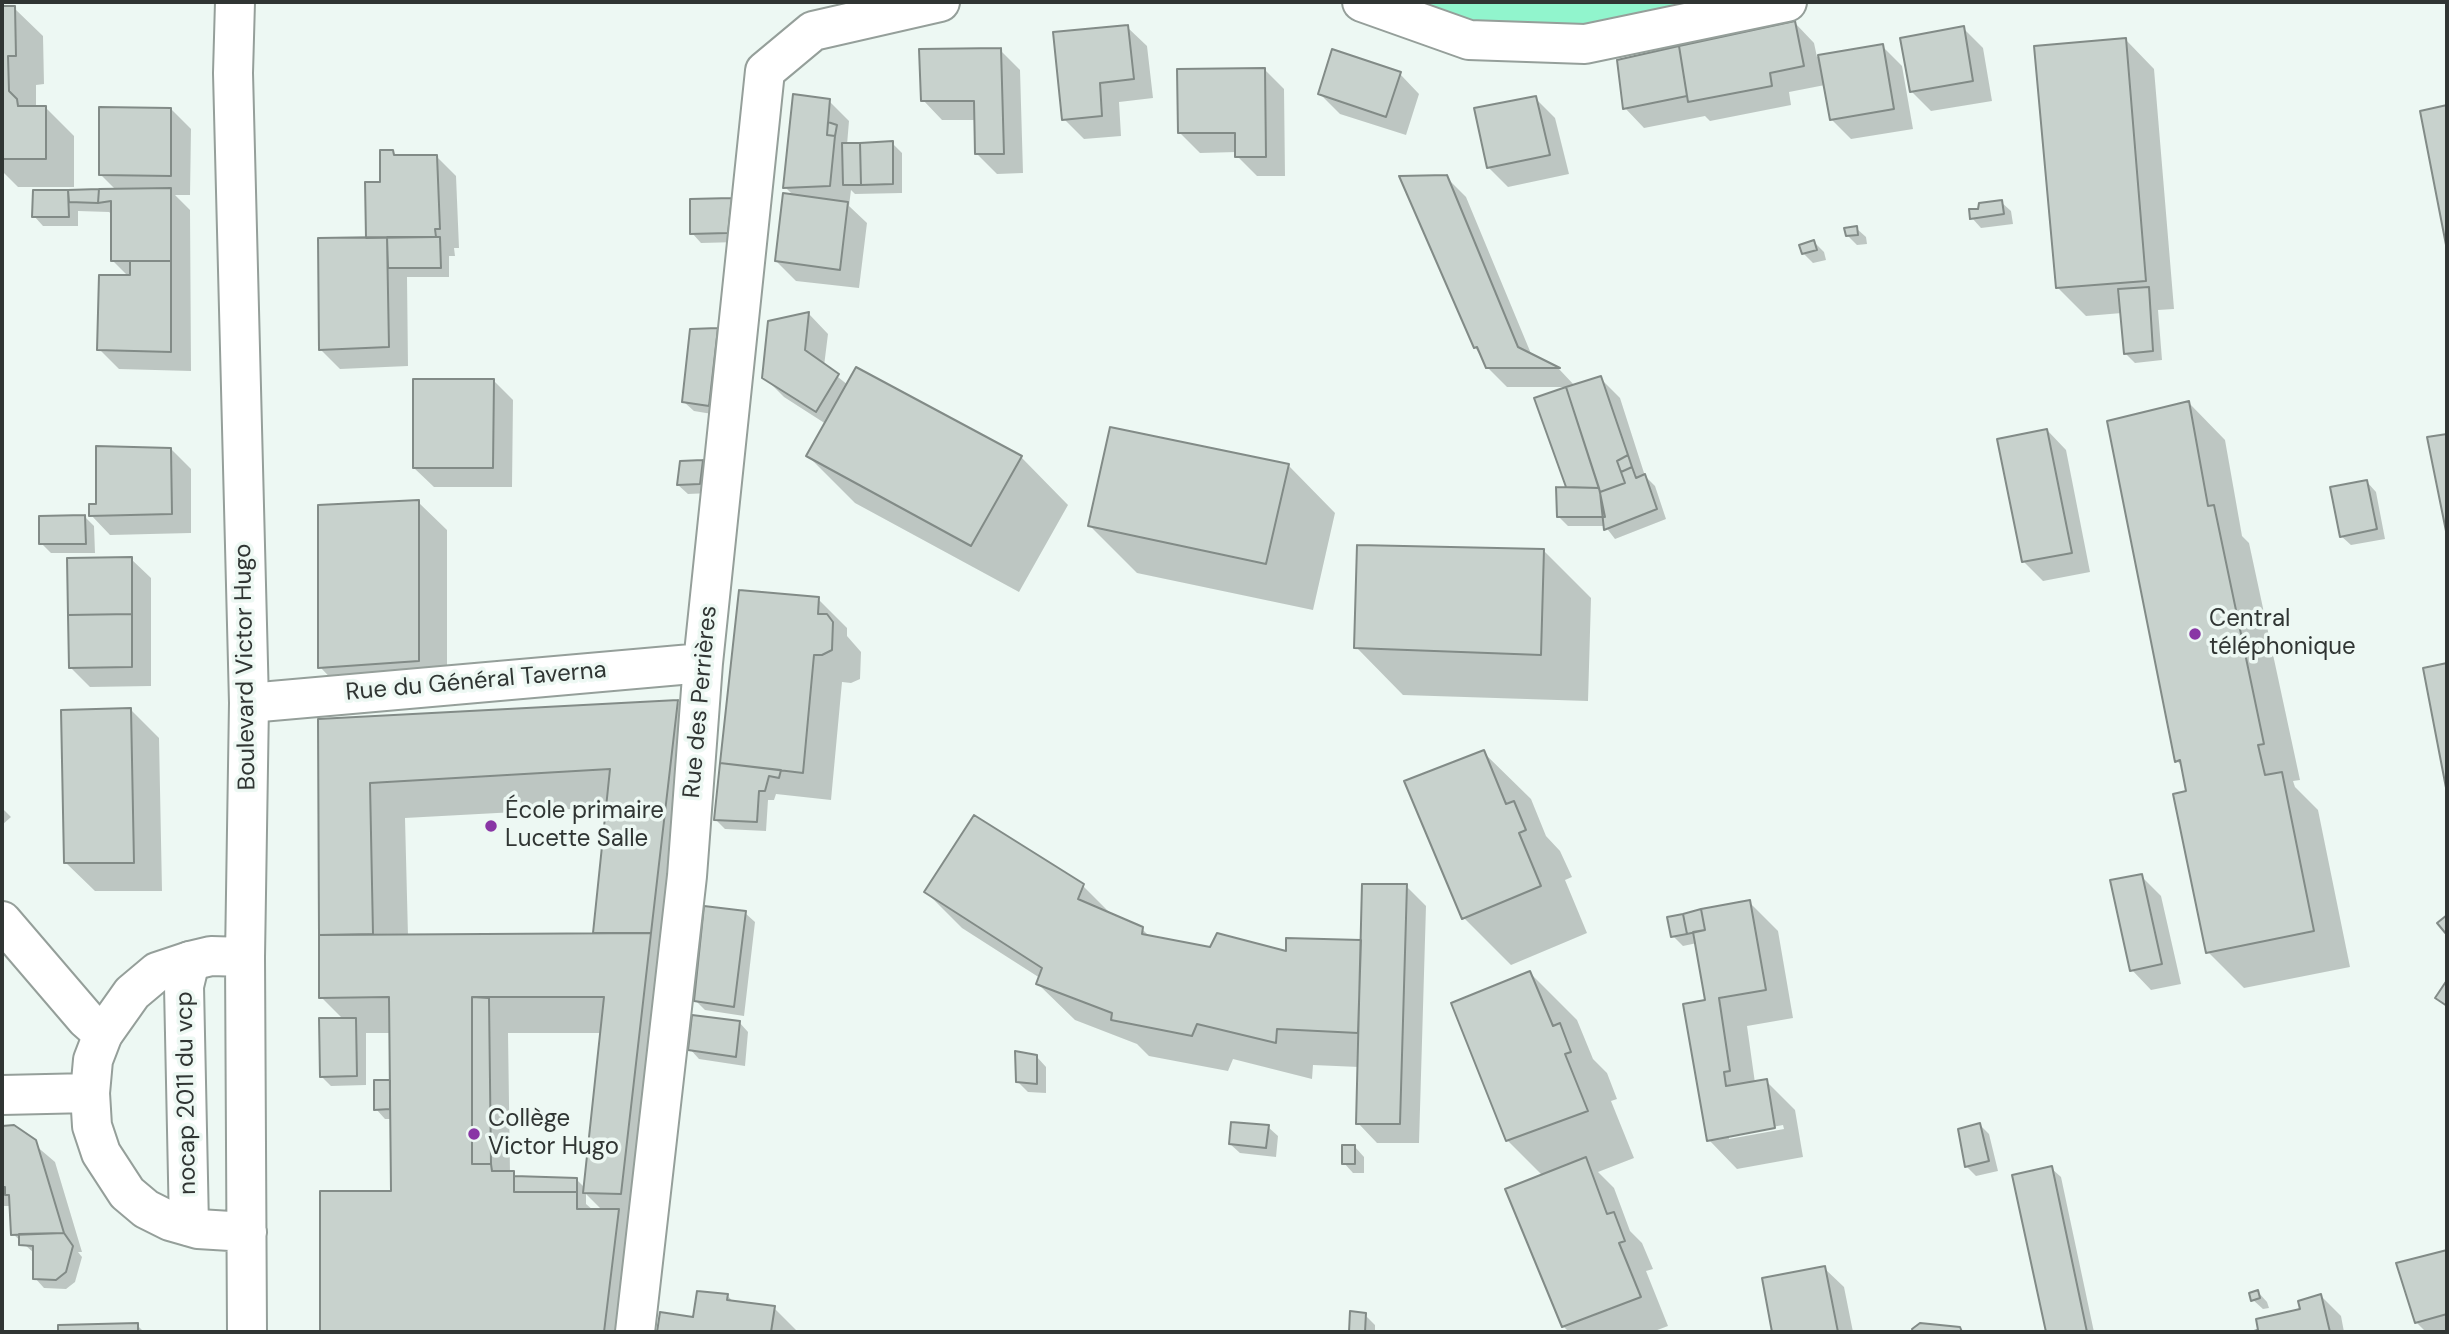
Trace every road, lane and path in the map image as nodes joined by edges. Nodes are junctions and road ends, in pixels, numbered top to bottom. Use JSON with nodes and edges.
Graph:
{"nodes":[{"id":1,"x":235,"y":2,"type":"edge"},
{"id":2,"x":940,"y":2,"type":"edge"},
{"id":3,"x":1362,"y":2,"type":"edge"},
{"id":4,"x":1787,"y":2,"type":"edge"},
{"id":5,"x":703,"y":663,"type":"junction"},
{"id":6,"x":249,"y":703,"type":"junction"},
{"id":7,"x":2,"y":920,"type":"edge"},
{"id":8,"x":245,"y":957,"type":"junction"},
{"id":9,"x":190,"y":961,"type":"junction"},
{"id":10,"x":103,"y":1034,"type":"junction"},
{"id":11,"x":90,"y":1093,"type":"junction"},
{"id":12,"x":2,"y":1095,"type":"edge"},
{"id":13,"x":189,"y":1226,"type":"junction"},
{"id":14,"x":247,"y":1232,"type":"junction"},
{"id":15,"x":247,"y":1332,"type":"edge"},
{"id":16,"x":635,"y":1332,"type":"edge"}],
"edges":[{"from":1,"to":6,"type":"street","name":"Boulevard Victor Hugo"},
{"from":2,"to":5,"type":"street","name":"Rue des Perrières"},
{"from":3,"to":4,"type":"street"},
{"from":5,"to":6,"type":"street","name":"Rue du Général Taverna"},
{"from":5,"to":16,"type":"street","name":"Rue des Perrières"},
{"from":6,"to":8,"type":"street","name":"Boulevard Victor Hugo"},
{"from":7,"to":10,"type":"street"},
{"from":8,"to":9,"type":"street"},
{"from":8,"to":14,"type":"street","name":"Boulevard Victor Hugo"},
{"from":9,"to":10,"type":"street"},
{"from":9,"to":13,"type":"street","name":"nocap 2011 du vcp"},
{"from":10,"to":11,"type":"street"},
{"from":11,"to":12,"type":"street"},
{"from":11,"to":13,"type":"street"},
{"from":13,"to":14,"type":"street"},
{"from":14,"to":15,"type":"street","name":"Boulevard Victor Hugo"}]}
